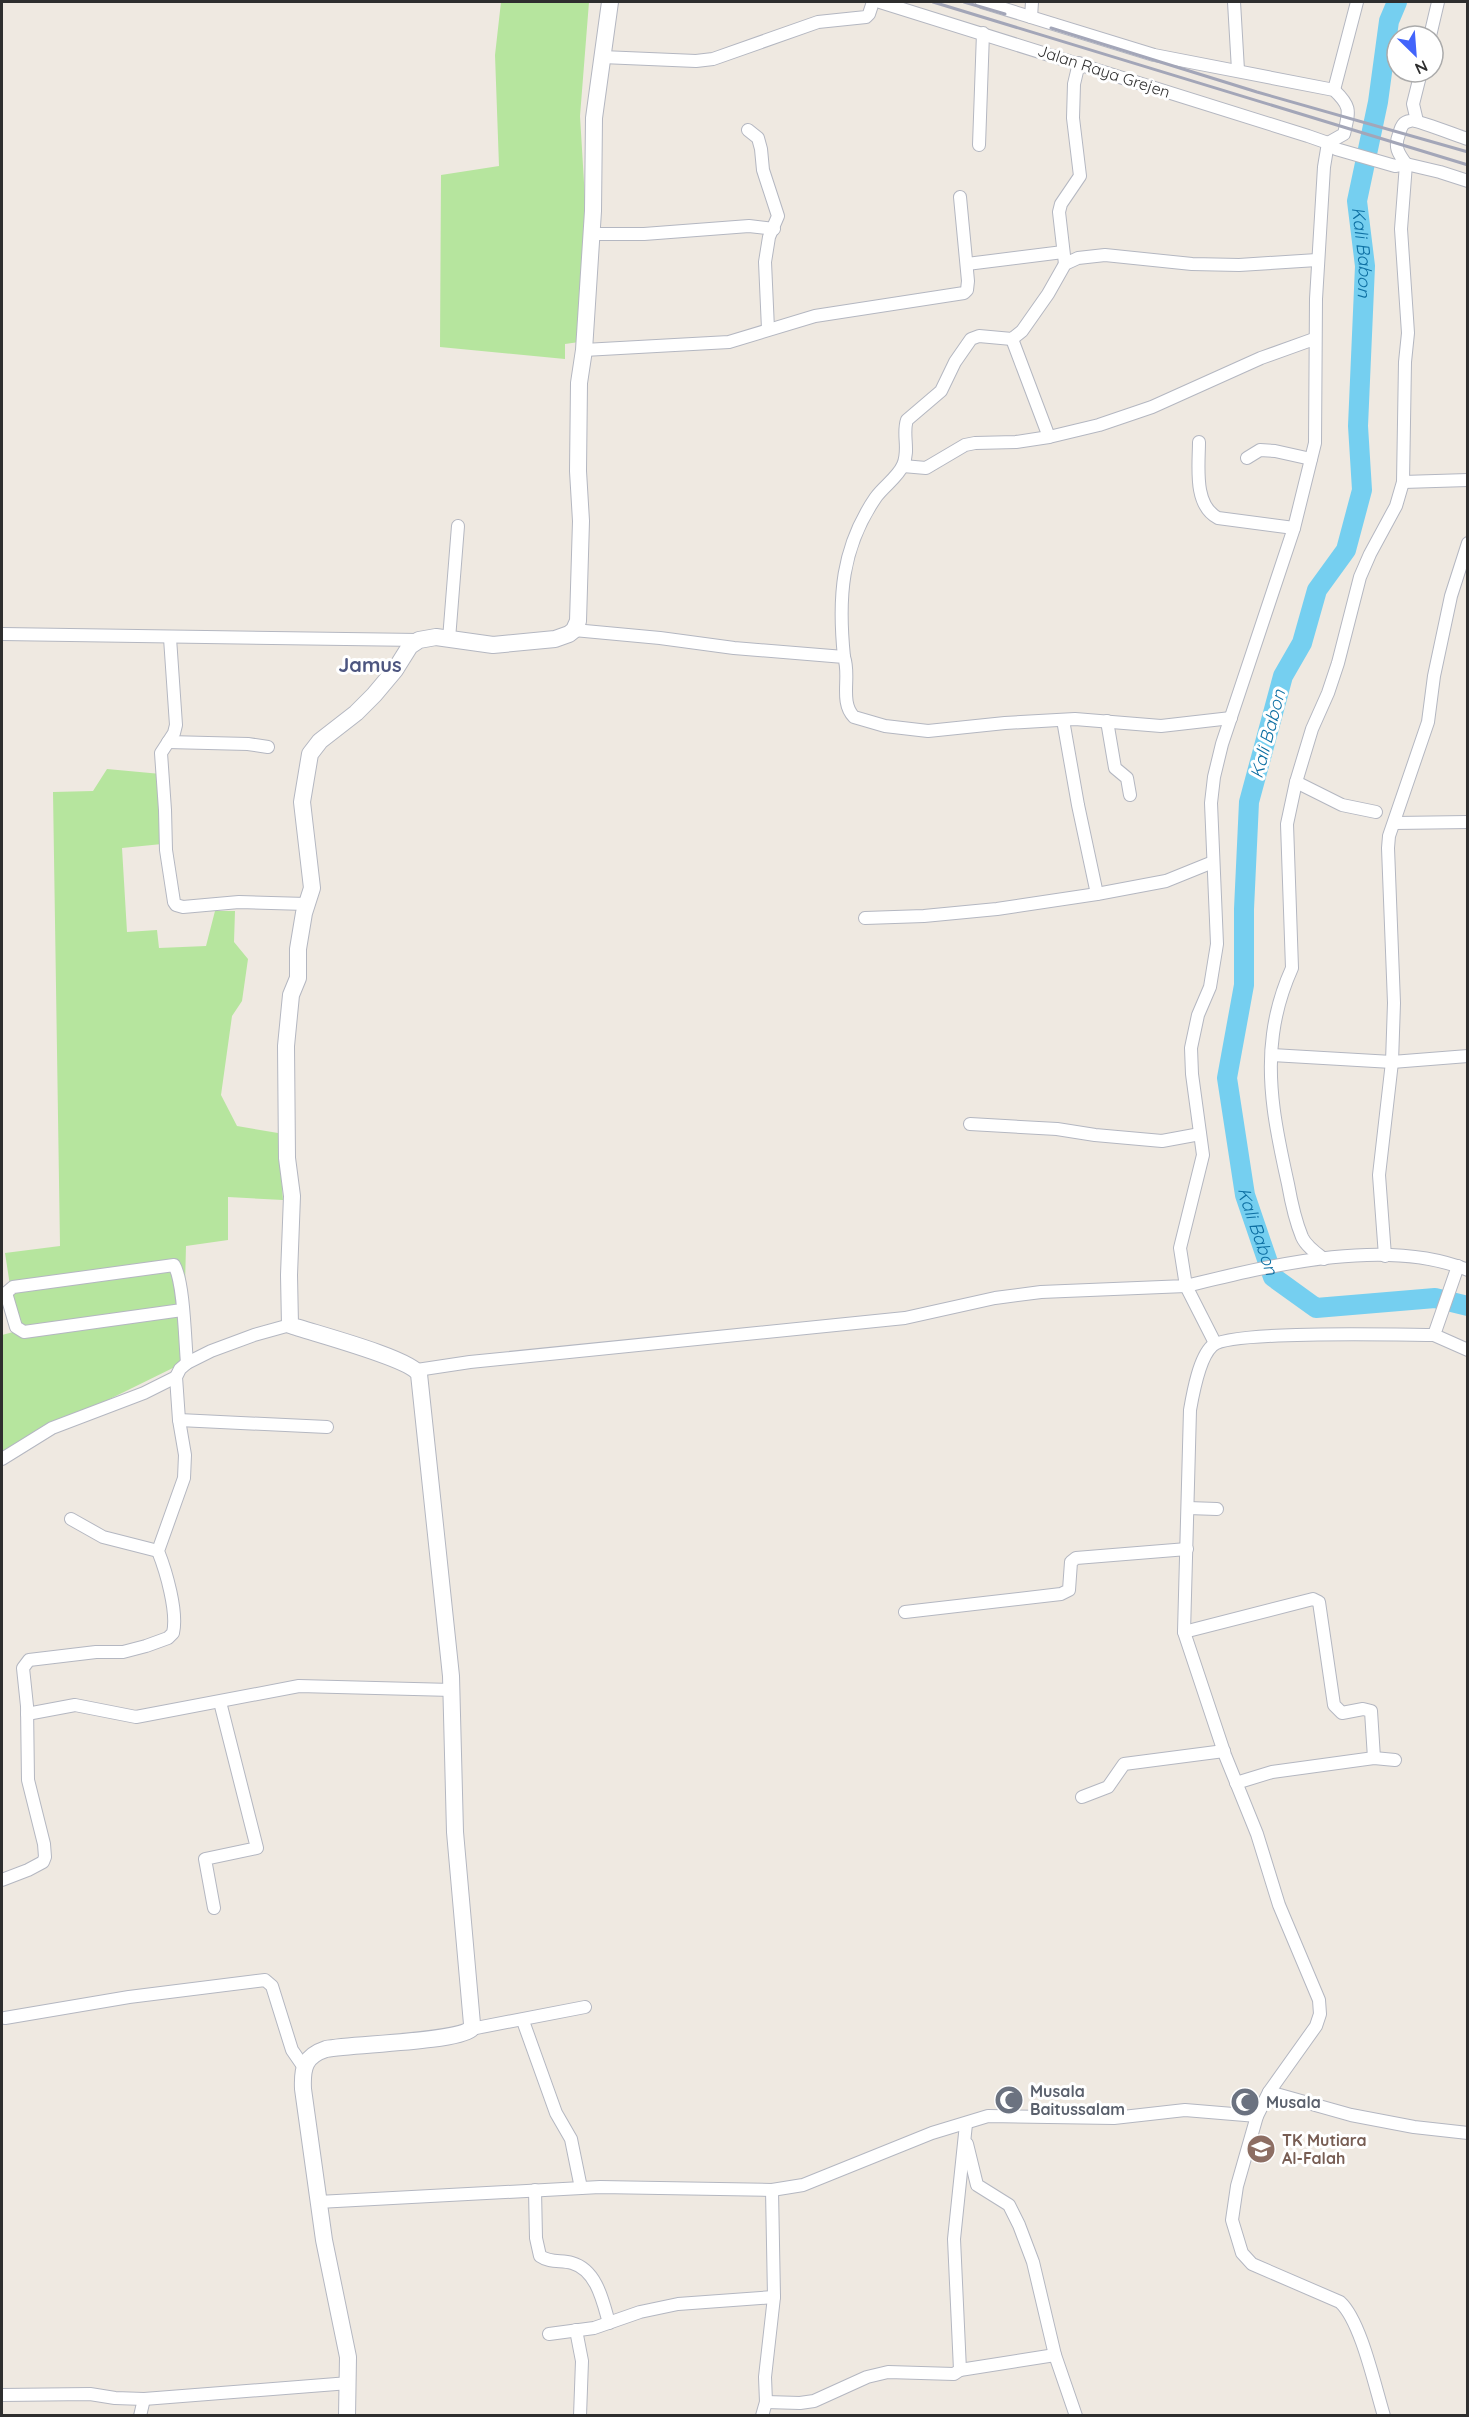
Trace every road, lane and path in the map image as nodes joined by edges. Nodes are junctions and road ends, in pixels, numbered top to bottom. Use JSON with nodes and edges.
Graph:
{"nodes":[{"id":1,"x":610,"y":2,"type":"edge"},
{"id":2,"x":873,"y":2,"type":"edge"},
{"id":3,"x":880,"y":2,"type":"edge"},
{"id":4,"x":982,"y":2,"type":"edge"},
{"id":5,"x":1032,"y":2,"type":"edge"},
{"id":6,"x":1234,"y":2,"type":"edge"},
{"id":7,"x":1357,"y":2,"type":"edge"},
{"id":8,"x":1438,"y":2,"type":"edge"},
{"id":9,"x":1031,"y":16,"type":"junction"},
{"id":10,"x":1433,"y":24,"type":"edge"},
{"id":11,"x":983,"y":33,"type":"junction"},
{"id":12,"x":602,"y":57,"type":"junction"},
{"id":13,"x":1078,"y":63,"type":"junction"},
{"id":14,"x":1238,"y":70,"type":"junction"},
{"id":15,"x":1418,"y":84,"type":"edge"},
{"id":16,"x":1334,"y":90,"type":"junction"},
{"id":17,"x":1417,"y":120,"type":"junction"},
{"id":18,"x":748,"y":130,"type":"dead end"},
{"id":19,"x":1467,"y":139,"type":"edge"},
{"id":20,"x":979,"y":145,"type":"dead end"},
{"id":21,"x":1332,"y":146,"type":"junction"},
{"id":22,"x":1400,"y":165,"type":"junction"},
{"id":23,"x":1467,"y":181,"type":"edge"},
{"id":24,"x":960,"y":197,"type":"dead end"},
{"id":25,"x":774,"y":229,"type":"junction"},
{"id":26,"x":591,"y":234,"type":"junction"},
{"id":27,"x":1064,"y":258,"type":"junction"},
{"id":28,"x":1317,"y":260,"type":"junction"},
{"id":29,"x":967,"y":264,"type":"junction"},
{"id":30,"x":768,"y":329,"type":"junction"},
{"id":31,"x":1012,"y":339,"type":"junction"},
{"id":32,"x":1314,"y":339,"type":"junction"},
{"id":33,"x":584,"y":350,"type":"junction"},
{"id":34,"x":1049,"y":437,"type":"junction"},
{"id":35,"x":1199,"y":442,"type":"dead end"},
{"id":36,"x":1247,"y":458,"type":"dead end"},
{"id":37,"x":1311,"y":459,"type":"junction"},
{"id":38,"x":903,"y":466,"type":"junction"},
{"id":39,"x":1467,"y":480,"type":"edge"},
{"id":40,"x":1402,"y":482,"type":"junction"},
{"id":41,"x":458,"y":526,"type":"dead end"},
{"id":42,"x":1294,"y":528,"type":"junction"},
{"id":43,"x":1467,"y":543,"type":"edge"},
{"id":44,"x":574,"y":630,"type":"junction"},
{"id":45,"x":2,"y":634,"type":"edge"},
{"id":46,"x":170,"y":638,"type":"junction"},
{"id":47,"x":449,"y":639,"type":"junction"},
{"id":48,"x":419,"y":640,"type":"junction"},
{"id":49,"x":844,"y":657,"type":"junction"},
{"id":50,"x":1231,"y":718,"type":"junction"},
{"id":51,"x":1063,"y":720,"type":"junction"},
{"id":52,"x":1107,"y":721,"type":"junction"},
{"id":53,"x":168,"y":742,"type":"junction"},
{"id":54,"x":268,"y":747,"type":"dead end"},
{"id":55,"x":1296,"y":782,"type":"junction"},
{"id":56,"x":1130,"y":795,"type":"dead end"},
{"id":57,"x":1376,"y":812,"type":"dead end"},
{"id":58,"x":1467,"y":822,"type":"edge"},
{"id":59,"x":1395,"y":823,"type":"junction"},
{"id":60,"x":1213,"y":862,"type":"junction"},
{"id":61,"x":1097,"y":894,"type":"junction"},
{"id":62,"x":306,"y":904,"type":"junction"},
{"id":63,"x":865,"y":918,"type":"dead end"},
{"id":64,"x":1272,"y":1055,"type":"junction"},
{"id":65,"x":1467,"y":1056,"type":"edge"},
{"id":66,"x":1392,"y":1062,"type":"junction"},
{"id":67,"x":970,"y":1124,"type":"dead end"},
{"id":68,"x":1200,"y":1134,"type":"junction"},
{"id":69,"x":1385,"y":1256,"type":"junction"},
{"id":70,"x":1324,"y":1259,"type":"junction"},
{"id":71,"x":1460,"y":1271,"type":"edge"},
{"id":72,"x":1186,"y":1286,"type":"junction"},
{"id":73,"x":182,"y":1310,"type":"junction"},
{"id":74,"x":290,"y":1325,"type":"junction"},
{"id":75,"x":1435,"y":1331,"type":"junction"},
{"id":76,"x":1215,"y":1343,"type":"junction"},
{"id":77,"x":1467,"y":1350,"type":"edge"},
{"id":78,"x":187,"y":1363,"type":"junction"},
{"id":79,"x":417,"y":1370,"type":"junction"},
{"id":80,"x":177,"y":1377,"type":"junction"},
{"id":81,"x":179,"y":1420,"type":"junction"},
{"id":82,"x":327,"y":1427,"type":"dead end"},
{"id":83,"x":2,"y":1459,"type":"edge"},
{"id":84,"x":1188,"y":1508,"type":"junction"},
{"id":85,"x":1217,"y":1509,"type":"dead end"},
{"id":86,"x":71,"y":1519,"type":"dead end"},
{"id":87,"x":1186,"y":1549,"type":"junction"},
{"id":88,"x":158,"y":1551,"type":"junction"},
{"id":89,"x":905,"y":1612,"type":"dead end"},
{"id":90,"x":1184,"y":1632,"type":"junction"},
{"id":91,"x":452,"y":1690,"type":"junction"},
{"id":92,"x":220,"y":1702,"type":"junction"},
{"id":93,"x":27,"y":1714,"type":"junction"},
{"id":94,"x":1224,"y":1751,"type":"junction"},
{"id":95,"x":1374,"y":1758,"type":"junction"},
{"id":96,"x":1395,"y":1760,"type":"dead end"},
{"id":97,"x":1236,"y":1783,"type":"junction"},
{"id":98,"x":1082,"y":1797,"type":"dead end"},
{"id":99,"x":2,"y":1880,"type":"edge"},
{"id":100,"x":214,"y":1908,"type":"dead end"},
{"id":101,"x":585,"y":2007,"type":"dead end"},
{"id":102,"x":5,"y":2018,"type":"dead end"},
{"id":103,"x":523,"y":2021,"type":"junction"},
{"id":104,"x":471,"y":2029,"type":"junction"},
{"id":105,"x":303,"y":2066,"type":"junction"},
{"id":106,"x":1269,"y":2092,"type":"junction"},
{"id":107,"x":1257,"y":2116,"type":"junction"},
{"id":108,"x":965,"y":2129,"type":"junction"},
{"id":109,"x":1467,"y":2133,"type":"edge"},
{"id":110,"x":581,"y":2188,"type":"junction"},
{"id":111,"x":535,"y":2190,"type":"junction"},
{"id":112,"x":772,"y":2190,"type":"junction"},
{"id":113,"x":318,"y":2202,"type":"junction"},
{"id":114,"x":774,"y":2297,"type":"junction"},
{"id":115,"x":609,"y":2323,"type":"junction"},
{"id":116,"x":576,"y":2330,"type":"junction"},
{"id":117,"x":549,"y":2334,"type":"dead end"},
{"id":118,"x":1055,"y":2355,"type":"junction"},
{"id":119,"x":960,"y":2370,"type":"junction"},
{"id":120,"x":349,"y":2383,"type":"junction"},
{"id":121,"x":2,"y":2395,"type":"edge"},
{"id":122,"x":144,"y":2399,"type":"junction"},
{"id":123,"x":766,"y":2402,"type":"junction"},
{"id":124,"x":140,"y":2415,"type":"edge"},
{"id":125,"x":347,"y":2415,"type":"edge"},
{"id":126,"x":580,"y":2415,"type":"edge"},
{"id":127,"x":762,"y":2415,"type":"edge"},
{"id":128,"x":1076,"y":2415,"type":"edge"},
{"id":129,"x":1384,"y":2415,"type":"edge"}],
"edges":[{"from":1,"to":12,"type":"street"},
{"from":2,"to":12,"type":"street"},
{"from":3,"to":11,"type":"street","name":"Jalan Raya Grejen"},
{"from":4,"to":9,"type":"street"},
{"from":5,"to":9,"type":"street"},
{"from":6,"to":14,"type":"street"},
{"from":7,"to":16,"type":"street"},
{"from":8,"to":10,"type":"street"},
{"from":9,"to":14,"type":"street"},
{"from":11,"to":13,"type":"street","name":"Jalan Raya Grejen"},
{"from":11,"to":20,"type":"street"},
{"from":12,"to":26,"type":"street"},
{"from":13,"to":21,"type":"street","name":"Jalan Raya Grejen"},
{"from":13,"to":27,"type":"street"},
{"from":14,"to":16,"type":"street"},
{"from":15,"to":17,"type":"street"},
{"from":16,"to":21,"type":"street"},
{"from":17,"to":19,"type":"street"},
{"from":17,"to":22,"type":"street"},
{"from":18,"to":25,"type":"street"},
{"from":21,"to":22,"type":"street","name":"Jalan Raya Grejen"},
{"from":21,"to":28,"type":"street"},
{"from":22,"to":23,"type":"street","name":"Jalan Raya Grejen"},
{"from":22,"to":40,"type":"street"},
{"from":24,"to":29,"type":"street"},
{"from":25,"to":26,"type":"street"},
{"from":25,"to":30,"type":"street"},
{"from":26,"to":33,"type":"street"},
{"from":27,"to":28,"type":"street"},
{"from":27,"to":29,"type":"street"},
{"from":27,"to":31,"type":"street"},
{"from":28,"to":32,"type":"street"},
{"from":29,"to":30,"type":"street"},
{"from":30,"to":33,"type":"street"},
{"from":31,"to":34,"type":"street"},
{"from":31,"to":38,"type":"street"},
{"from":32,"to":34,"type":"street"},
{"from":32,"to":37,"type":"street"},
{"from":33,"to":44,"type":"street"},
{"from":34,"to":38,"type":"street"},
{"from":35,"to":42,"type":"street"},
{"from":36,"to":37,"type":"street"},
{"from":37,"to":42,"type":"street"},
{"from":38,"to":49,"type":"street"},
{"from":39,"to":40,"type":"street"},
{"from":40,"to":55,"type":"street"},
{"from":41,"to":47,"type":"street"},
{"from":42,"to":50,"type":"street"},
{"from":43,"to":59,"type":"street"},
{"from":44,"to":47,"type":"street"},
{"from":44,"to":49,"type":"street"},
{"from":45,"to":46,"type":"street"},
{"from":46,"to":48,"type":"street"},
{"from":46,"to":53,"type":"street"},
{"from":47,"to":48,"type":"street"},
{"from":48,"to":62,"type":"street"},
{"from":49,"to":51,"type":"street"},
{"from":50,"to":52,"type":"street"},
{"from":50,"to":60,"type":"street"},
{"from":51,"to":52,"type":"street"},
{"from":51,"to":61,"type":"street"},
{"from":52,"to":56,"type":"street"},
{"from":53,"to":54,"type":"street"},
{"from":53,"to":62,"type":"street"},
{"from":55,"to":57,"type":"street"},
{"from":55,"to":64,"type":"street"},
{"from":58,"to":59,"type":"street"},
{"from":59,"to":66,"type":"street"},
{"from":60,"to":61,"type":"street"},
{"from":60,"to":68,"type":"street"},
{"from":61,"to":63,"type":"street"},
{"from":62,"to":74,"type":"street"},
{"from":64,"to":66,"type":"street"},
{"from":64,"to":70,"type":"street"},
{"from":65,"to":66,"type":"street"},
{"from":66,"to":69,"type":"street"},
{"from":67,"to":68,"type":"street"},
{"from":68,"to":72,"type":"street"},
{"from":69,"to":70,"type":"street"},
{"from":69,"to":71,"type":"street"},
{"from":70,"to":72,"type":"street"},
{"from":71,"to":75,"type":"street"},
{"from":72,"to":76,"type":"street"},
{"from":72,"to":79,"type":"street"},
{"from":73,"to":73,"type":"street"},
{"from":73,"to":78,"type":"street"},
{"from":74,"to":78,"type":"street"},
{"from":74,"to":79,"type":"street"},
{"from":75,"to":76,"type":"street"},
{"from":75,"to":77,"type":"street"},
{"from":76,"to":84,"type":"street"},
{"from":78,"to":80,"type":"street"},
{"from":79,"to":91,"type":"street"},
{"from":80,"to":81,"type":"street"},
{"from":80,"to":83,"type":"street"},
{"from":81,"to":82,"type":"street"},
{"from":81,"to":88,"type":"street"},
{"from":84,"to":85,"type":"street"},
{"from":84,"to":87,"type":"street"},
{"from":86,"to":88,"type":"street"},
{"from":87,"to":89,"type":"street"},
{"from":87,"to":90,"type":"street"},
{"from":88,"to":93,"type":"street"},
{"from":90,"to":94,"type":"street"},
{"from":90,"to":95,"type":"street"},
{"from":91,"to":92,"type":"street"},
{"from":91,"to":104,"type":"street"},
{"from":92,"to":93,"type":"street"},
{"from":92,"to":100,"type":"street"},
{"from":93,"to":99,"type":"street"},
{"from":94,"to":97,"type":"street"},
{"from":94,"to":98,"type":"street"},
{"from":95,"to":96,"type":"street"},
{"from":95,"to":97,"type":"street"},
{"from":97,"to":106,"type":"street"},
{"from":101,"to":103,"type":"street"},
{"from":102,"to":105,"type":"street"},
{"from":103,"to":104,"type":"street"},
{"from":103,"to":110,"type":"street"},
{"from":104,"to":105,"type":"street"},
{"from":105,"to":113,"type":"street"},
{"from":106,"to":107,"type":"street"},
{"from":106,"to":109,"type":"street"},
{"from":107,"to":108,"type":"street"},
{"from":107,"to":129,"type":"street"},
{"from":108,"to":112,"type":"street"},
{"from":108,"to":118,"type":"street"},
{"from":108,"to":119,"type":"street"},
{"from":110,"to":111,"type":"street"},
{"from":110,"to":112,"type":"street"},
{"from":111,"to":113,"type":"street"},
{"from":111,"to":115,"type":"street"},
{"from":112,"to":114,"type":"street"},
{"from":113,"to":120,"type":"street"},
{"from":114,"to":115,"type":"street"},
{"from":114,"to":123,"type":"street"},
{"from":115,"to":116,"type":"street"},
{"from":116,"to":117,"type":"street"},
{"from":116,"to":126,"type":"street"},
{"from":118,"to":119,"type":"street"},
{"from":118,"to":128,"type":"street"},
{"from":119,"to":123,"type":"street"},
{"from":120,"to":122,"type":"street"},
{"from":120,"to":125,"type":"street"},
{"from":121,"to":122,"type":"street"},
{"from":122,"to":124,"type":"street"},
{"from":123,"to":127,"type":"street"}]}
